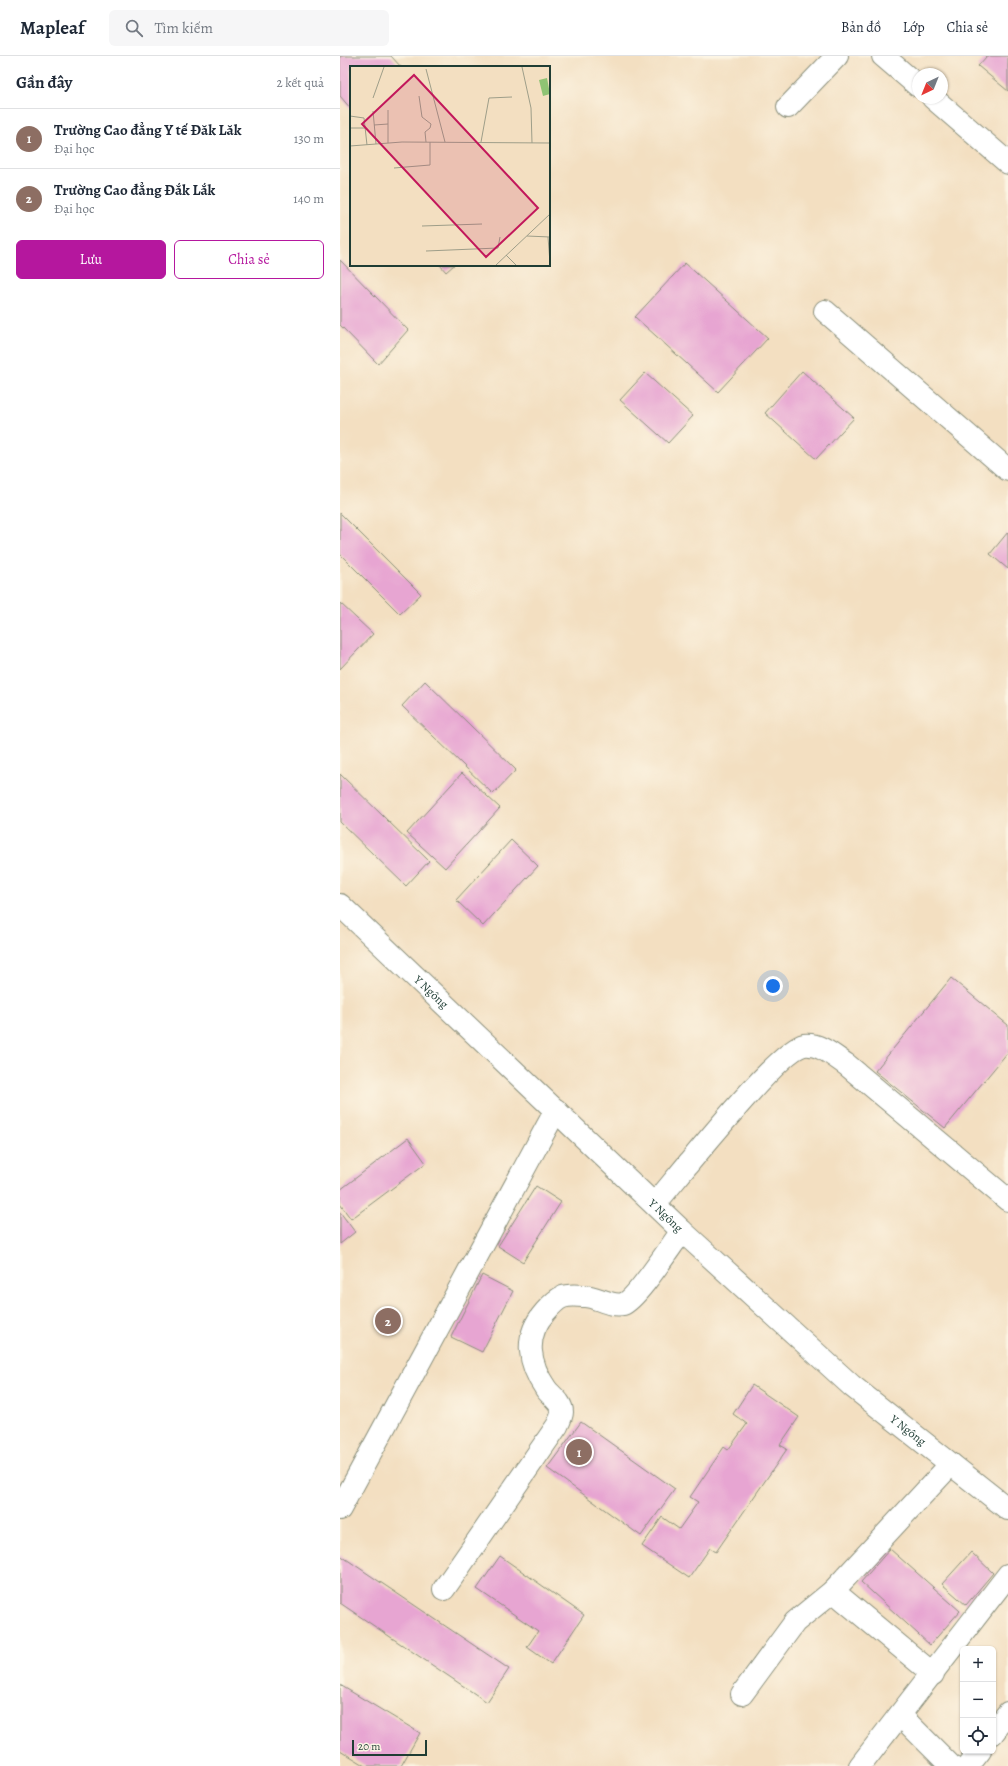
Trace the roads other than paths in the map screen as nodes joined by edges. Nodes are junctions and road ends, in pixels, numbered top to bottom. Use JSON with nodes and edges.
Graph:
{"nodes":[{"id":1,"x":837,"y":56,"type":"edge"},
{"id":2,"x":883,"y":56,"type":"edge"},
{"id":3,"x":912,"y":81,"type":"edge"},
{"id":4,"x":939,"y":104,"type":"edge"},
{"id":5,"x":788,"y":107,"type":"dead end"},
{"id":6,"x":1008,"y":162,"type":"edge"},
{"id":7,"x":825,"y":311,"type":"dead end"},
{"id":8,"x":1008,"y":470,"type":"edge"},
{"id":9,"x":340,"y":904,"type":"edge"},
{"id":10,"x":556,"y":1110,"type":"junction"},
{"id":11,"x":1008,"y":1200,"type":"edge"},
{"id":12,"x":655,"y":1204,"type":"junction"},
{"id":13,"x":682,"y":1231,"type":"junction"},
{"id":14,"x":951,"y":1464,"type":"junction"},
{"id":15,"x":340,"y":1509,"type":"edge"},
{"id":16,"x":1008,"y":1509,"type":"edge"},
{"id":17,"x":1008,"y":1575,"type":"edge"},
{"id":18,"x":444,"y":1589,"type":"dead end"},
{"id":19,"x":833,"y":1591,"type":"junction"},
{"id":20,"x":933,"y":1674,"type":"junction"},
{"id":21,"x":742,"y":1694,"type":"dead end"},
{"id":22,"x":1008,"y":1713,"type":"edge"},
{"id":23,"x":900,"y":1715,"type":"junction"},
{"id":24,"x":996,"y":1729,"type":"edge"},
{"id":25,"x":978,"y":1754,"type":"edge"},
{"id":26,"x":860,"y":1766,"type":"edge"},
{"id":27,"x":951,"y":1766,"type":"edge"},
{"id":28,"x":968,"y":1766,"type":"edge"}],
"edges":[{"from":1,"to":5,"type":"street"},
{"from":2,"to":3,"type":"street"},
{"from":4,"to":6,"type":"street"},
{"from":7,"to":8,"type":"street"},
{"from":9,"to":10,"type":"street","name":"Y Ngông"},
{"from":10,"to":12,"type":"street","name":"Y Ngông"},
{"from":10,"to":15,"type":"street"},
{"from":11,"to":12,"type":"street"},
{"from":12,"to":13,"type":"street","name":"Y Ngông"},
{"from":13,"to":14,"type":"street","name":"Y Ngông"},
{"from":13,"to":18,"type":"street"},
{"from":14,"to":16,"type":"street","name":"Y Ngông"},
{"from":14,"to":19,"type":"street"},
{"from":17,"to":20,"type":"street"},
{"from":19,"to":20,"type":"street"},
{"from":19,"to":21,"type":"street"},
{"from":20,"to":23,"type":"street"},
{"from":22,"to":24,"type":"street"},
{"from":23,"to":26,"type":"street"},
{"from":23,"to":27,"type":"street"},
{"from":25,"to":28,"type":"street"}]}
